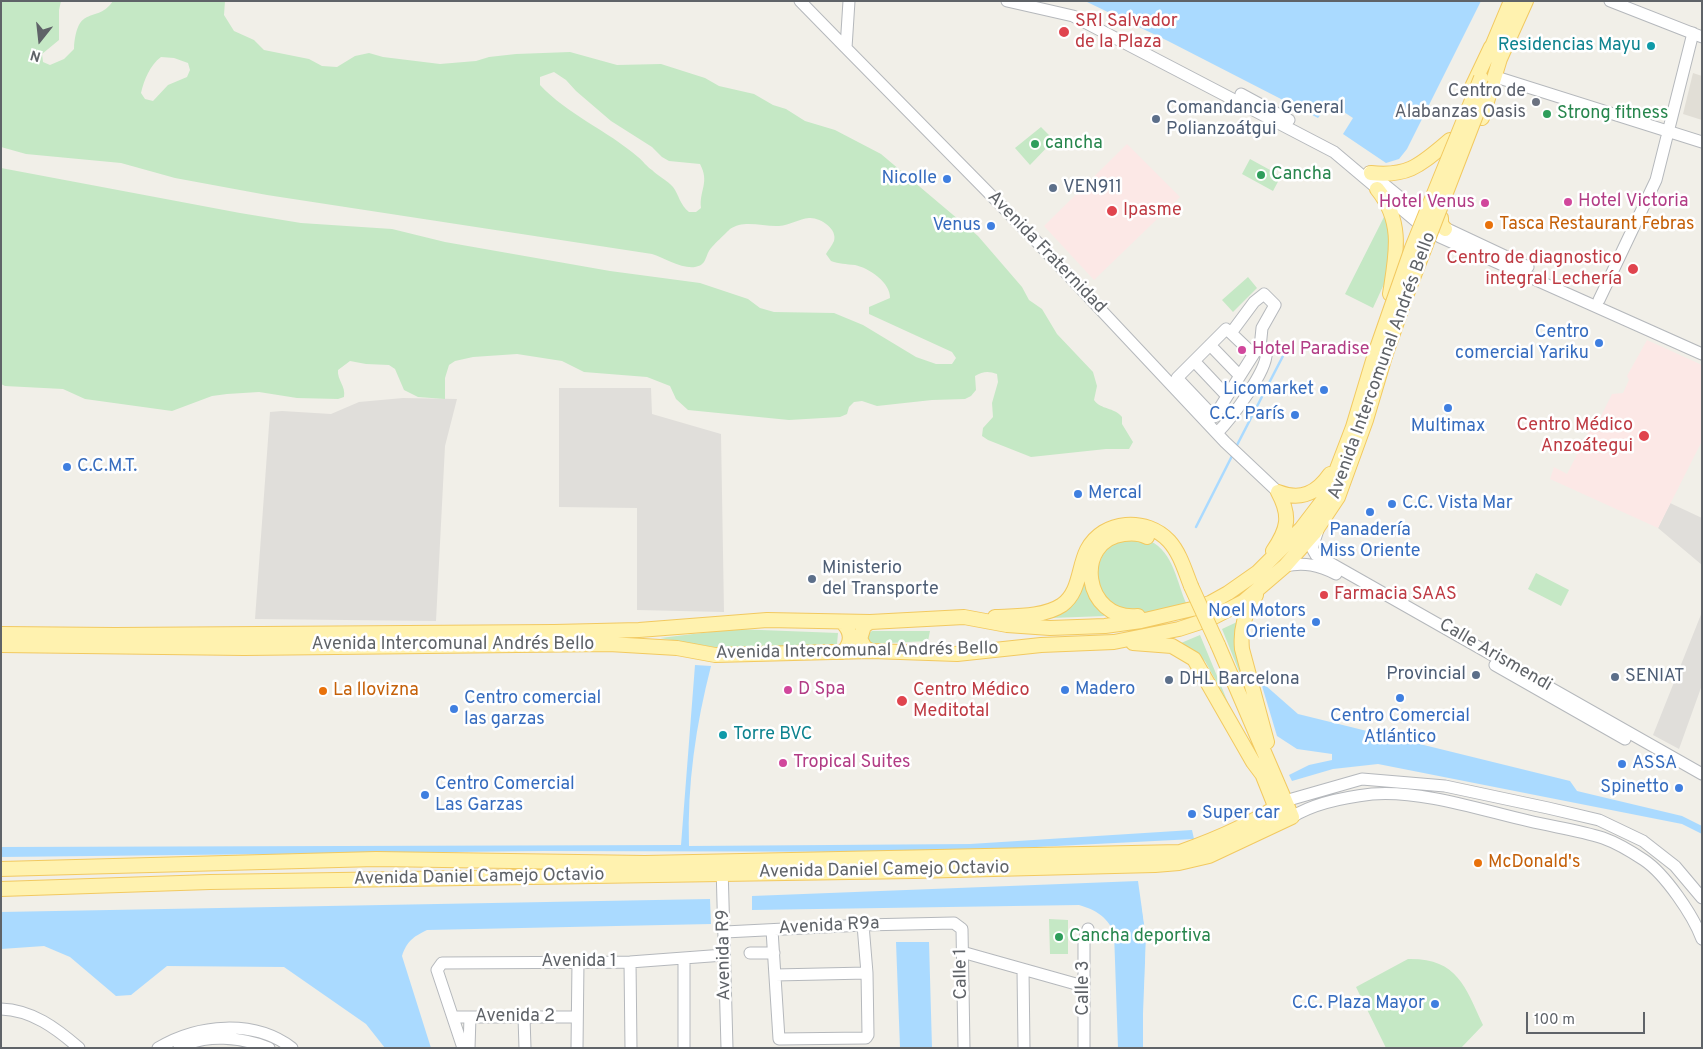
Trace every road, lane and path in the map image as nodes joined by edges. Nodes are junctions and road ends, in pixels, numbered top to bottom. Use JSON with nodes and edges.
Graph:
{"nodes":[{"id":1,"x":800,"y":1,"type":"edge"},
{"id":2,"x":848,"y":1,"type":"edge"},
{"id":3,"x":1007,"y":1,"type":"edge"},
{"id":4,"x":1046,"y":1,"type":"edge"},
{"id":5,"x":1511,"y":1,"type":"edge"},
{"id":6,"x":1526,"y":1,"type":"edge"},
{"id":7,"x":1610,"y":1,"type":"edge"},
{"id":8,"x":1697,"y":35,"type":"edge"},
{"id":9,"x":846,"y":48,"type":"junction"},
{"id":10,"x":1497,"y":50,"type":"junction"},
{"id":11,"x":1489,"y":79,"type":"junction"},
{"id":12,"x":1667,"y":133,"type":"junction"},
{"id":13,"x":1450,"y":140,"type":"junction"},
{"id":14,"x":1702,"y":142,"type":"edge"},
{"id":15,"x":1371,"y":173,"type":"junction"},
{"id":16,"x":1377,"y":189,"type":"junction"},
{"id":17,"x":1418,"y":218,"type":"junction"},
{"id":18,"x":1438,"y":231,"type":"junction"},
{"id":19,"x":1390,"y":294,"type":"junction"},
{"id":20,"x":1599,"y":300,"type":"junction"},
{"id":21,"x":1231,"y":333,"type":"junction"},
{"id":22,"x":1210,"y":345,"type":"junction"},
{"id":23,"x":1702,"y":346,"type":"edge"},
{"id":24,"x":1256,"y":351,"type":"junction"},
{"id":25,"x":1702,"y":354,"type":"edge"},
{"id":26,"x":1194,"y":361,"type":"junction"},
{"id":27,"x":1240,"y":376,"type":"junction"},
{"id":28,"x":1227,"y":396,"type":"junction"},
{"id":29,"x":1363,"y":410,"type":"junction"},
{"id":30,"x":1221,"y":437,"type":"junction"},
{"id":31,"x":1339,"y":464,"type":"junction"},
{"id":32,"x":1278,"y":492,"type":"junction"},
{"id":33,"x":1320,"y":525,"type":"junction"},
{"id":34,"x":1285,"y":566,"type":"junction"},
{"id":35,"x":1248,"y":580,"type":"junction"},
{"id":36,"x":1187,"y":587,"type":"junction"},
{"id":37,"x":1258,"y":592,"type":"junction"},
{"id":38,"x":1186,"y":610,"type":"junction"},
{"id":39,"x":964,"y":617,"type":"junction"},
{"id":40,"x":870,"y":622,"type":"junction"},
{"id":41,"x":843,"y":623,"type":"junction"},
{"id":42,"x":1,"y":634,"type":"edge"},
{"id":43,"x":1114,"y":642,"type":"junction"},
{"id":44,"x":1,"y":645,"type":"edge"},
{"id":45,"x":843,"y":652,"type":"junction"},
{"id":46,"x":872,"y":652,"type":"junction"},
{"id":47,"x":1268,"y":773,"type":"junction"},
{"id":48,"x":1702,"y":774,"type":"edge"},
{"id":49,"x":1702,"y":781,"type":"edge"},
{"id":50,"x":1284,"y":812,"type":"junction"},
{"id":51,"x":722,"y":868,"type":"junction"},
{"id":52,"x":1,"y":869,"type":"edge"},
{"id":53,"x":1,"y":889,"type":"edge"},
{"id":54,"x":1702,"y":898,"type":"edge"},
{"id":55,"x":934,"y":924,"type":"joint"},
{"id":56,"x":863,"y":925,"type":"junction"},
{"id":57,"x":1088,"y":929,"type":"dead end"},
{"id":58,"x":772,"y":930,"type":"junction"},
{"id":59,"x":725,"y":932,"type":"junction"},
{"id":60,"x":1702,"y":939,"type":"edge"},
{"id":61,"x":962,"y":952,"type":"junction"},
{"id":62,"x":750,"y":953,"type":"dead end"},
{"id":63,"x":774,"y":953,"type":"junction"},
{"id":64,"x":724,"y":956,"type":"junction"},
{"id":65,"x":684,"y":959,"type":"junction"},
{"id":66,"x":578,"y":962,"type":"junction"},
{"id":67,"x":630,"y":962,"type":"junction"},
{"id":68,"x":1023,"y":970,"type":"junction"},
{"id":69,"x":867,"y":973,"type":"junction"},
{"id":70,"x":775,"y":975,"type":"junction"},
{"id":71,"x":1083,"y":986,"type":"junction"},
{"id":72,"x":1,"y":1009,"type":"edge"},
{"id":73,"x":470,"y":1016,"type":"junction"},
{"id":74,"x":453,"y":1017,"type":"junction"},
{"id":75,"x":577,"y":1017,"type":"junction"},
{"id":76,"x":524,"y":1018,"type":"junction"},
{"id":77,"x":79,"y":1048,"type":"edge"},
{"id":78,"x":158,"y":1048,"type":"edge"},
{"id":79,"x":178,"y":1048,"type":"edge"},
{"id":80,"x":269,"y":1048,"type":"edge"},
{"id":81,"x":292,"y":1048,"type":"edge"},
{"id":82,"x":463,"y":1048,"type":"edge"},
{"id":83,"x":469,"y":1048,"type":"edge"},
{"id":84,"x":525,"y":1048,"type":"edge"},
{"id":85,"x":577,"y":1048,"type":"edge"},
{"id":86,"x":631,"y":1048,"type":"edge"},
{"id":87,"x":684,"y":1048,"type":"edge"},
{"id":88,"x":727,"y":1048,"type":"edge"},
{"id":89,"x":964,"y":1048,"type":"edge"},
{"id":90,"x":1024,"y":1048,"type":"edge"},
{"id":91,"x":1084,"y":1048,"type":"edge"}],
"edges":[{"from":1,"to":9,"type":"street","name":"Avenida Fraternidad"},
{"from":2,"to":9,"type":"street"},
{"from":3,"to":16,"type":"street"},
{"from":4,"to":15,"type":"street"},
{"from":5,"to":10,"type":"main road","name":"Avenida Intercomunal Andrés Bello"},
{"from":6,"to":10,"type":"main road","name":"Avenida Intercomunal Andrés Bello"},
{"from":7,"to":8,"type":"street"},
{"from":8,"to":12,"type":"street"},
{"from":9,"to":30,"type":"street","name":"Avenida Fraternidad"},
{"from":10,"to":11,"type":"main road","name":"Avenida Intercomunal Andrés Bello"},
{"from":10,"to":13,"type":"main road"},
{"from":11,"to":12,"type":"street"},
{"from":11,"to":18,"type":"main road"},
{"from":11,"to":29,"type":"main road","name":"Avenida Intercomunal Andrés Bello","bridge":true},
{"from":12,"to":14,"type":"street"},
{"from":12,"to":20,"type":"street"},
{"from":13,"to":15,"type":"main road"},
{"from":13,"to":17,"type":"main road"},
{"from":15,"to":17,"type":"street"},
{"from":16,"to":17,"type":"street"},
{"from":16,"to":19,"type":"main road"},
{"from":17,"to":18,"type":"street"},
{"from":17,"to":19,"type":"main road"},
{"from":18,"to":20,"type":"street"},
{"from":18,"to":25,"type":"street"},
{"from":18,"to":29,"type":"main road"},
{"from":19,"to":29,"type":"main road"},
{"from":20,"to":23,"type":"street"},
{"from":21,"to":22,"type":"street"},
{"from":21,"to":24,"type":"street"},
{"from":21,"to":24,"type":"street"},
{"from":22,"to":26,"type":"street"},
{"from":22,"to":27,"type":"street"},
{"from":24,"to":27,"type":"street"},
{"from":24,"to":30,"type":"street"},
{"from":26,"to":28,"type":"street"},
{"from":26,"to":28,"type":"street"},
{"from":27,"to":28,"type":"street"},
{"from":29,"to":31,"type":"main road","name":"Avenida Intercomunal Andrés Bello"},
{"from":29,"to":33,"type":"main road","name":"Avenida Intercomunal Andrés Bello"},
{"from":30,"to":32,"type":"street","name":"Avenida Fraternidad"},
{"from":31,"to":32,"type":"main road"},
{"from":31,"to":35,"type":"main road","name":"Avenida Intercomunal Andrés Bello"},
{"from":32,"to":35,"type":"main road"},
{"from":33,"to":34,"type":"main road","name":"Avenida Intercomunal Andrés Bello"},
{"from":33,"to":48,"type":"street","name":"Calle Arismendi"},
{"from":34,"to":37,"type":"main road","name":"Avenida Intercomunal Andrés Bello"},
{"from":34,"to":49,"type":"street","name":"Calle Arismendi"},
{"from":35,"to":38,"type":"main road","name":"Avenida Intercomunal Andrés Bello"},
{"from":36,"to":38,"type":"main road"},
{"from":36,"to":39,"type":"main road"},
{"from":36,"to":47,"type":"main road","bridge":true},
{"from":37,"to":43,"type":"main road","name":"Avenida Intercomunal Andrés Bello"},
{"from":37,"to":47,"type":"main road"},
{"from":38,"to":39,"type":"main road","name":"Avenida Intercomunal Andrés Bello"},
{"from":39,"to":40,"type":"main road","name":"Avenida Intercomunal Andrés Bello"},
{"from":40,"to":41,"type":"main road","name":"Avenida Intercomunal Andrés Bello"},
{"from":40,"to":46,"type":"main road"},
{"from":41,"to":42,"type":"main road","name":"Avenida Intercomunal Andrés Bello"},
{"from":41,"to":45,"type":"main road"},
{"from":43,"to":46,"type":"main road","name":"Avenida Intercomunal Andrés Bello"},
{"from":43,"to":47,"type":"main road"},
{"from":44,"to":45,"type":"main road","name":"Avenida Intercomunal Andrés Bello"},
{"from":45,"to":46,"type":"main road","name":"Avenida Intercomunal Andrés Bello"},
{"from":47,"to":50,"type":"main road"},
{"from":50,"to":51,"type":"main road","name":"Avenida Daniel Camejo Octavio"},
{"from":50,"to":54,"type":"street","name":"Avenida Daniel Camejo Octavio"},
{"from":50,"to":60,"type":"street","name":"Avenida Daniel Camejo Octavio"},
{"from":51,"to":52,"type":"main road","name":"Avenida Daniel Camejo Octavio"},
{"from":51,"to":53,"type":"main road","name":"Avenida Daniel Camejo Octavio"},
{"from":51,"to":59,"type":"street","name":"Avenida R9"},
{"from":55,"to":56,"type":"street","name":"Avenida R9a"},
{"from":55,"to":61,"type":"street","name":"Calle 1"},
{"from":56,"to":58,"type":"street","name":"Avenida R9a"},
{"from":56,"to":69,"type":"street"},
{"from":57,"to":71,"type":"street","name":"Calle 3"},
{"from":58,"to":59,"type":"street","name":"Avenida R9a"},
{"from":58,"to":63,"type":"street"},
{"from":59,"to":64,"type":"street","name":"Avenida R9"},
{"from":61,"to":68,"type":"street"},
{"from":61,"to":89,"type":"street","name":"Calle 1"},
{"from":62,"to":63,"type":"street"},
{"from":63,"to":70,"type":"street"},
{"from":64,"to":65,"type":"street","name":"Avenida 1"},
{"from":64,"to":88,"type":"street","name":"Avenida R9"},
{"from":65,"to":67,"type":"street","name":"Avenida 1"},
{"from":65,"to":87,"type":"street"},
{"from":66,"to":67,"type":"street","name":"Avenida 1"},
{"from":66,"to":74,"type":"street","name":"Avenida 1"},
{"from":66,"to":75,"type":"street"},
{"from":67,"to":86,"type":"street"},
{"from":68,"to":71,"type":"street"},
{"from":68,"to":90,"type":"street"},
{"from":69,"to":70,"type":"street"},
{"from":69,"to":70,"type":"street"},
{"from":71,"to":91,"type":"street","name":"Calle 3"},
{"from":72,"to":77,"type":"street"},
{"from":73,"to":74,"type":"street","name":"Avenida 2"},
{"from":73,"to":76,"type":"street","name":"Avenida 2"},
{"from":73,"to":83,"type":"street"},
{"from":74,"to":82,"type":"street"},
{"from":75,"to":76,"type":"street","name":"Avenida 2"},
{"from":75,"to":85,"type":"street"},
{"from":76,"to":84,"type":"street"},
{"from":78,"to":81,"type":"street"},
{"from":79,"to":80,"type":"street"}]}
